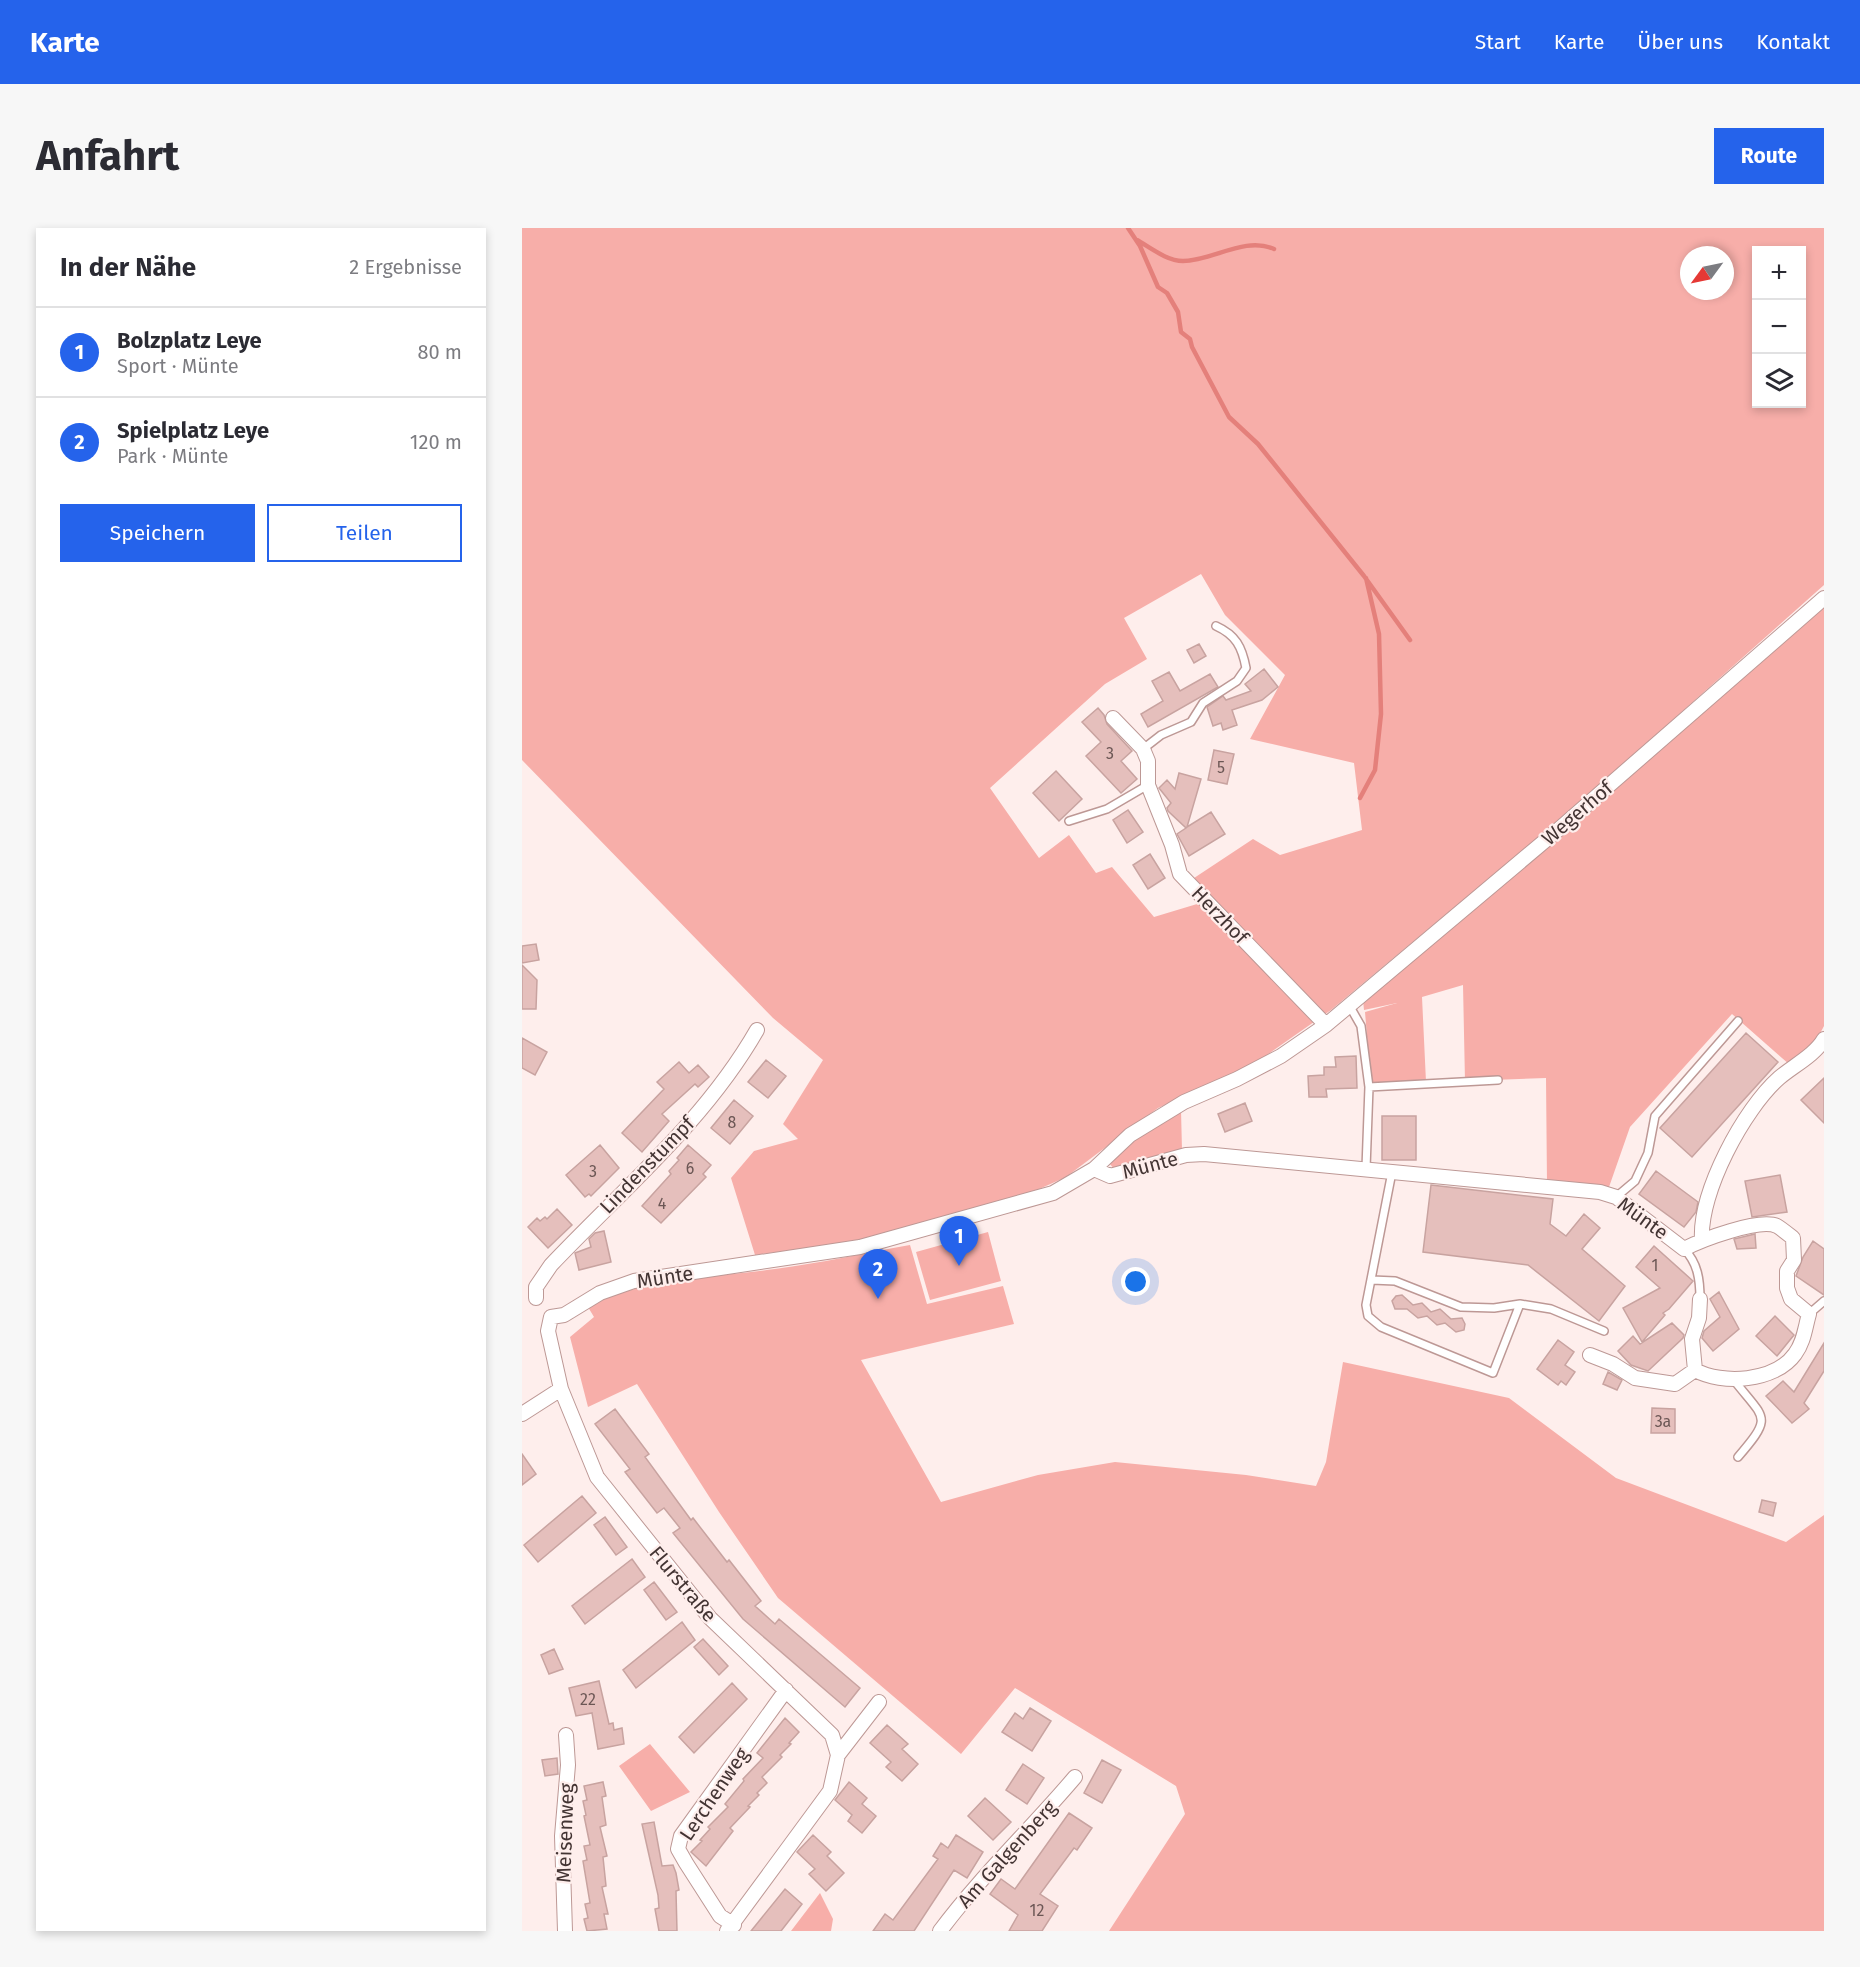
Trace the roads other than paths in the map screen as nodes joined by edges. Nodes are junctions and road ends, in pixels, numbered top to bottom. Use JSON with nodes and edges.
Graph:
{"nodes":[{"id":1,"x":1824,"y":598,"type":"edge"},
{"id":2,"x":1216,"y":626,"type":"dead end"},
{"id":3,"x":1113,"y":718,"type":"dead end"},
{"id":4,"x":1143,"y":749,"type":"junction"},
{"id":5,"x":1148,"y":785,"type":"junction"},
{"id":6,"x":1069,"y":821,"type":"dead end"},
{"id":7,"x":1349,"y":1005,"type":"junction"},
{"id":8,"x":1738,"y":1021,"type":"dead end"},
{"id":9,"x":1326,"y":1025,"type":"junction"},
{"id":10,"x":758,"y":1030,"type":"dead end"},
{"id":11,"x":1824,"y":1041,"type":"edge"},
{"id":12,"x":1498,"y":1080,"type":"dead end"},
{"id":13,"x":1369,"y":1087,"type":"junction"},
{"id":14,"x":1366,"y":1168,"type":"junction"},
{"id":15,"x":1094,"y":1169,"type":"junction"},
{"id":16,"x":1392,"y":1172,"type":"junction"},
{"id":17,"x":1616,"y":1197,"type":"junction"},
{"id":18,"x":1702,"y":1240,"type":"junction"},
{"id":19,"x":1684,"y":1249,"type":"junction"},
{"id":20,"x":1372,"y":1280,"type":"junction"},
{"id":21,"x":529,"y":1299,"type":"edge"},
{"id":22,"x":1700,"y":1299,"type":"joint"},
{"id":23,"x":1824,"y":1301,"type":"edge"},
{"id":24,"x":1520,"y":1304,"type":"junction"},
{"id":25,"x":1809,"y":1314,"type":"junction"},
{"id":26,"x":551,"y":1317,"type":"junction"},
{"id":27,"x":1604,"y":1331,"type":"dead end"},
{"id":28,"x":1590,"y":1355,"type":"dead end"},
{"id":29,"x":1695,"y":1370,"type":"junction"},
{"id":30,"x":1733,"y":1379,"type":"junction"},
{"id":31,"x":561,"y":1389,"type":"junction"},
{"id":32,"x":522,"y":1414,"type":"edge"},
{"id":33,"x":1738,"y":1457,"type":"dead end"},
{"id":34,"x":786,"y":1690,"type":"junction"},
{"id":35,"x":879,"y":1702,"type":"dead end"},
{"id":36,"x":566,"y":1735,"type":"dead end"},
{"id":37,"x":838,"y":1755,"type":"junction"},
{"id":38,"x":1075,"y":1777,"type":"dead end"},
{"id":39,"x":730,"y":1928,"type":"edge"},
{"id":40,"x":565,"y":1931,"type":"edge"},
{"id":41,"x":940,"y":1931,"type":"edge"}],
"edges":[{"from":1,"to":7,"type":"street","name":"Wegerhof"},
{"from":2,"to":4,"type":"lane"},
{"from":3,"to":4,"type":"street"},
{"from":4,"to":5,"type":"street","name":"Herzhof"},
{"from":5,"to":6,"type":"lane"},
{"from":5,"to":9,"type":"street","name":"Herzhof"},
{"from":7,"to":9,"type":"street","name":"Wegerhof"},
{"from":7,"to":13,"type":"lane"},
{"from":8,"to":17,"type":"lane"},
{"from":9,"to":15,"type":"street","name":"Wegerhof"},
{"from":10,"to":21,"type":"street","name":"Lindenstumpf"},
{"from":11,"to":18,"type":"street","name":"Münte"},
{"from":12,"to":13,"type":"lane"},
{"from":13,"to":14,"type":"lane"},
{"from":14,"to":15,"type":"street","name":"Münte"},
{"from":14,"to":16,"type":"street","name":"Münte"},
{"from":15,"to":26,"type":"street","name":"Münte"},
{"from":16,"to":17,"type":"street","name":"Münte"},
{"from":16,"to":20,"type":"lane"},
{"from":17,"to":19,"type":"street","name":"Münte"},
{"from":18,"to":19,"type":"street","name":"Münte"},
{"from":18,"to":25,"type":"street","name":"Münte"},
{"from":19,"to":22,"type":"lane","name":"Münte"},
{"from":20,"to":24,"type":"lane"},
{"from":20,"to":24,"type":"lane"},
{"from":21,"to":26,"type":"street"},
{"from":22,"to":29,"type":"street","name":"Münte"},
{"from":23,"to":25,"type":"lane"},
{"from":24,"to":27,"type":"lane"},
{"from":25,"to":30,"type":"street"},
{"from":26,"to":31,"type":"street","name":"Flurstraße"},
{"from":28,"to":29,"type":"street"},
{"from":29,"to":30,"type":"street"},
{"from":30,"to":33,"type":"lane"},
{"from":31,"to":32,"type":"street"},
{"from":31,"to":34,"type":"street","name":"Flurstraße"},
{"from":34,"to":37,"type":"street","name":"Flurstraße"},
{"from":34,"to":39,"type":"street","name":"Lerchenweg"},
{"from":35,"to":37,"type":"street"},
{"from":36,"to":40,"type":"street","name":"Meisenweg"},
{"from":37,"to":39,"type":"street"},
{"from":38,"to":41,"type":"street","name":"Am Galgenberg"}]}
